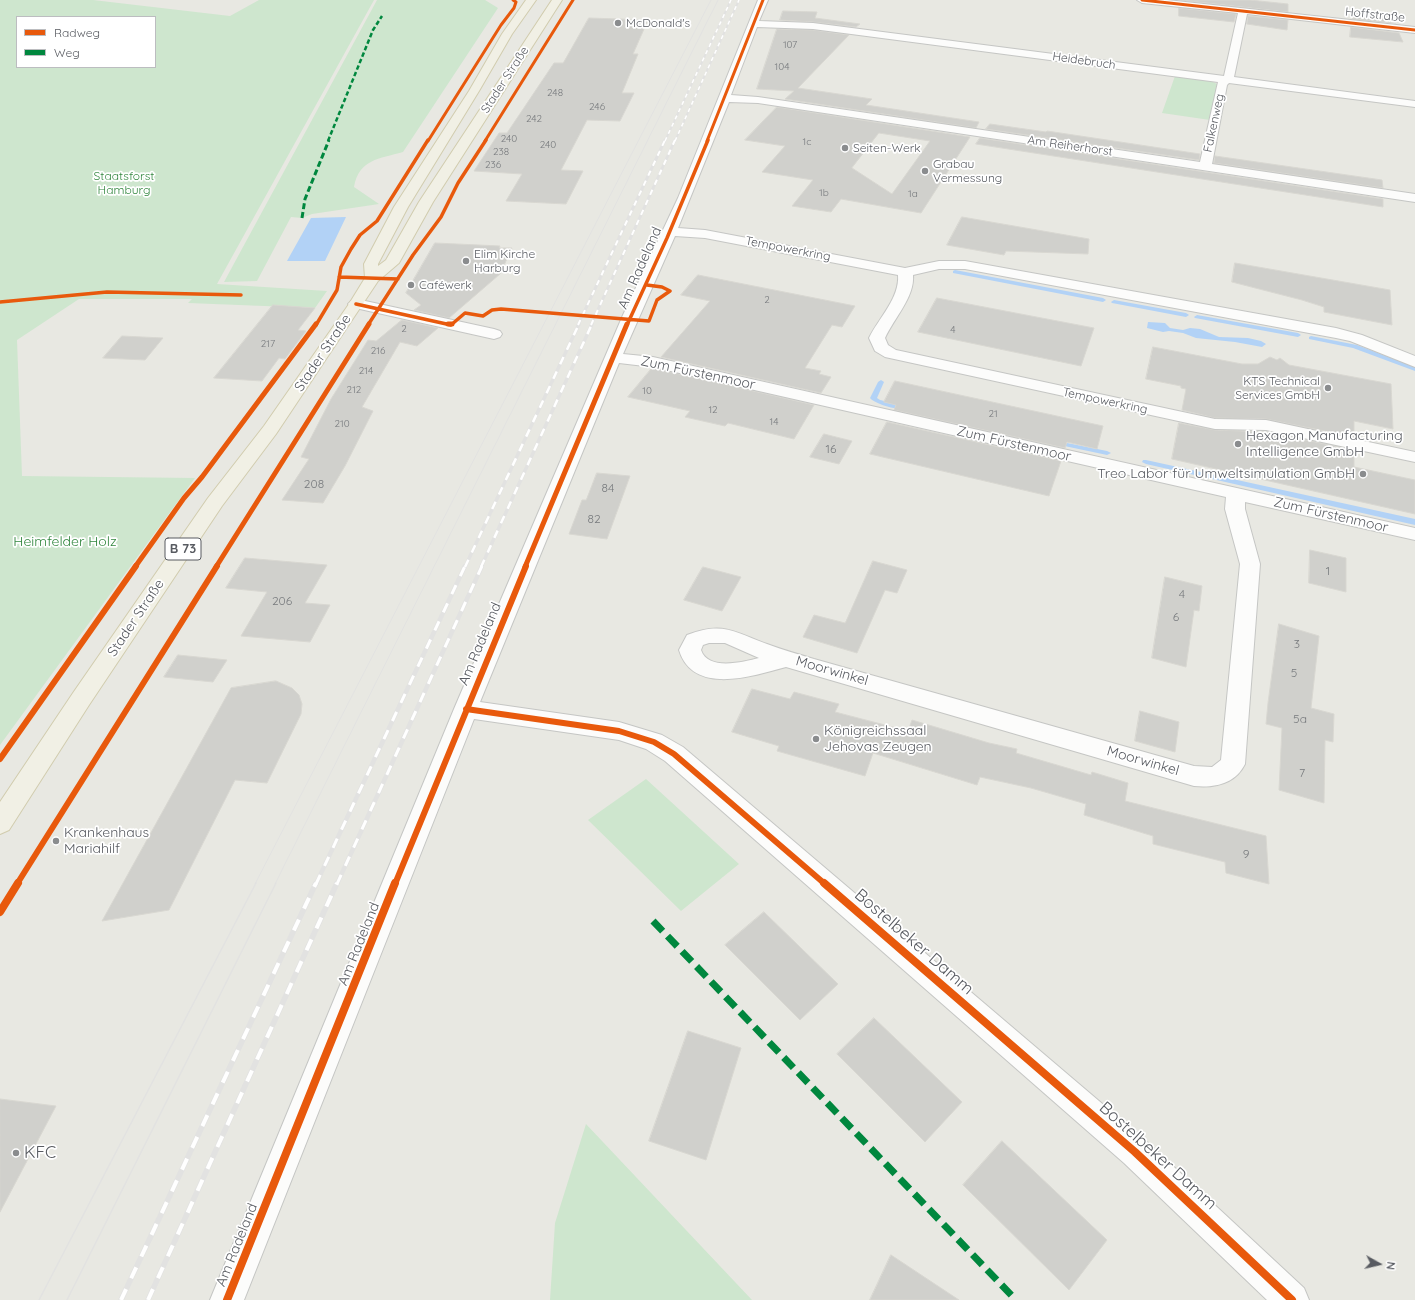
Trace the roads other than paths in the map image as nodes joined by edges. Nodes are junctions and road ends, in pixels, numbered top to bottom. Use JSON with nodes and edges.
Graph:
{"nodes":[{"id":1,"x":531,"y":0,"type":"edge"},
{"id":2,"x":557,"y":0,"type":"edge"},
{"id":3,"x":763,"y":0,"type":"edge"},
{"id":4,"x":1142,"y":0,"type":"edge"},
{"id":5,"x":1243,"y":11,"type":"junction"},
{"id":6,"x":753,"y":24,"type":"junction"},
{"id":7,"x":1415,"y":30,"type":"edge"},
{"id":8,"x":1225,"y":80,"type":"junction"},
{"id":9,"x":725,"y":98,"type":"junction"},
{"id":10,"x":1415,"y":104,"type":"edge"},
{"id":11,"x":1205,"y":166,"type":"junction"},
{"id":12,"x":1415,"y":198,"type":"edge"},
{"id":13,"x":670,"y":231,"type":"junction"},
{"id":14,"x":906,"y":272,"type":"junction"},
{"id":15,"x":372,"y":278,"type":"junction"},
{"id":16,"x":356,"y":304,"type":"junction"},
{"id":17,"x":494,"y":334,"type":"dead end"},
{"id":18,"x":613,"y":358,"type":"junction"},
{"id":19,"x":1415,"y":362,"type":"edge"},
{"id":20,"x":1415,"y":457,"type":"edge"},
{"id":21,"x":1235,"y":493,"type":"junction"},
{"id":22,"x":1415,"y":534,"type":"edge"},
{"id":23,"x":788,"y":658,"type":"dead end"},
{"id":24,"x":466,"y":709,"type":"junction"},
{"id":25,"x":0,"y":823,"type":"edge"},
{"id":26,"x":227,"y":1300,"type":"edge"},
{"id":27,"x":1292,"y":1300,"type":"edge"}],
"edges":[{"from":1,"to":15,"type":"main road","name":"Stader Straße","number":"B 73"},
{"from":2,"to":15,"type":"main road","name":"Stader Straße","number":"B 73"},
{"from":3,"to":6,"type":"street","name":"Am Radeland"},
{"from":4,"to":5,"type":"street","name":"Hoffstraße"},
{"from":5,"to":7,"type":"street","name":"Hoffstraße"},
{"from":5,"to":8,"type":"street","name":"Falkenweg"},
{"from":6,"to":8,"type":"street","name":"Heidebruch"},
{"from":6,"to":9,"type":"street","name":"Am Radeland"},
{"from":8,"to":10,"type":"street","name":"Heidebruch"},
{"from":8,"to":11,"type":"street","name":"Falkenweg"},
{"from":9,"to":11,"type":"street","name":"Am Reiherhorst"},
{"from":9,"to":13,"type":"street","name":"Am Radeland"},
{"from":11,"to":12,"type":"street","name":"Am Reiherhorst"},
{"from":13,"to":14,"type":"street","name":"Tempowerkring"},
{"from":13,"to":18,"type":"street","name":"Am Radeland"},
{"from":14,"to":19,"type":"street","name":"Tempowerkring"},
{"from":14,"to":20,"type":"street","name":"Tempowerkring"},
{"from":15,"to":16,"type":"main road","name":"Stader Straße","number":"B 73"},
{"from":16,"to":17,"type":"street"},
{"from":16,"to":25,"type":"main road","name":"Stader Straße","number":"B 73"},
{"from":18,"to":21,"type":"street","name":"Zum Fürstenmoor"},
{"from":18,"to":24,"type":"street","name":"Am Radeland"},
{"from":21,"to":22,"type":"street","name":"Zum Fürstenmoor"},
{"from":21,"to":23,"type":"street","name":"Moorwinkel"},
{"from":24,"to":26,"type":"street","name":"Am Radeland"},
{"from":24,"to":27,"type":"street","name":"Bostelbeker Damm"}]}
